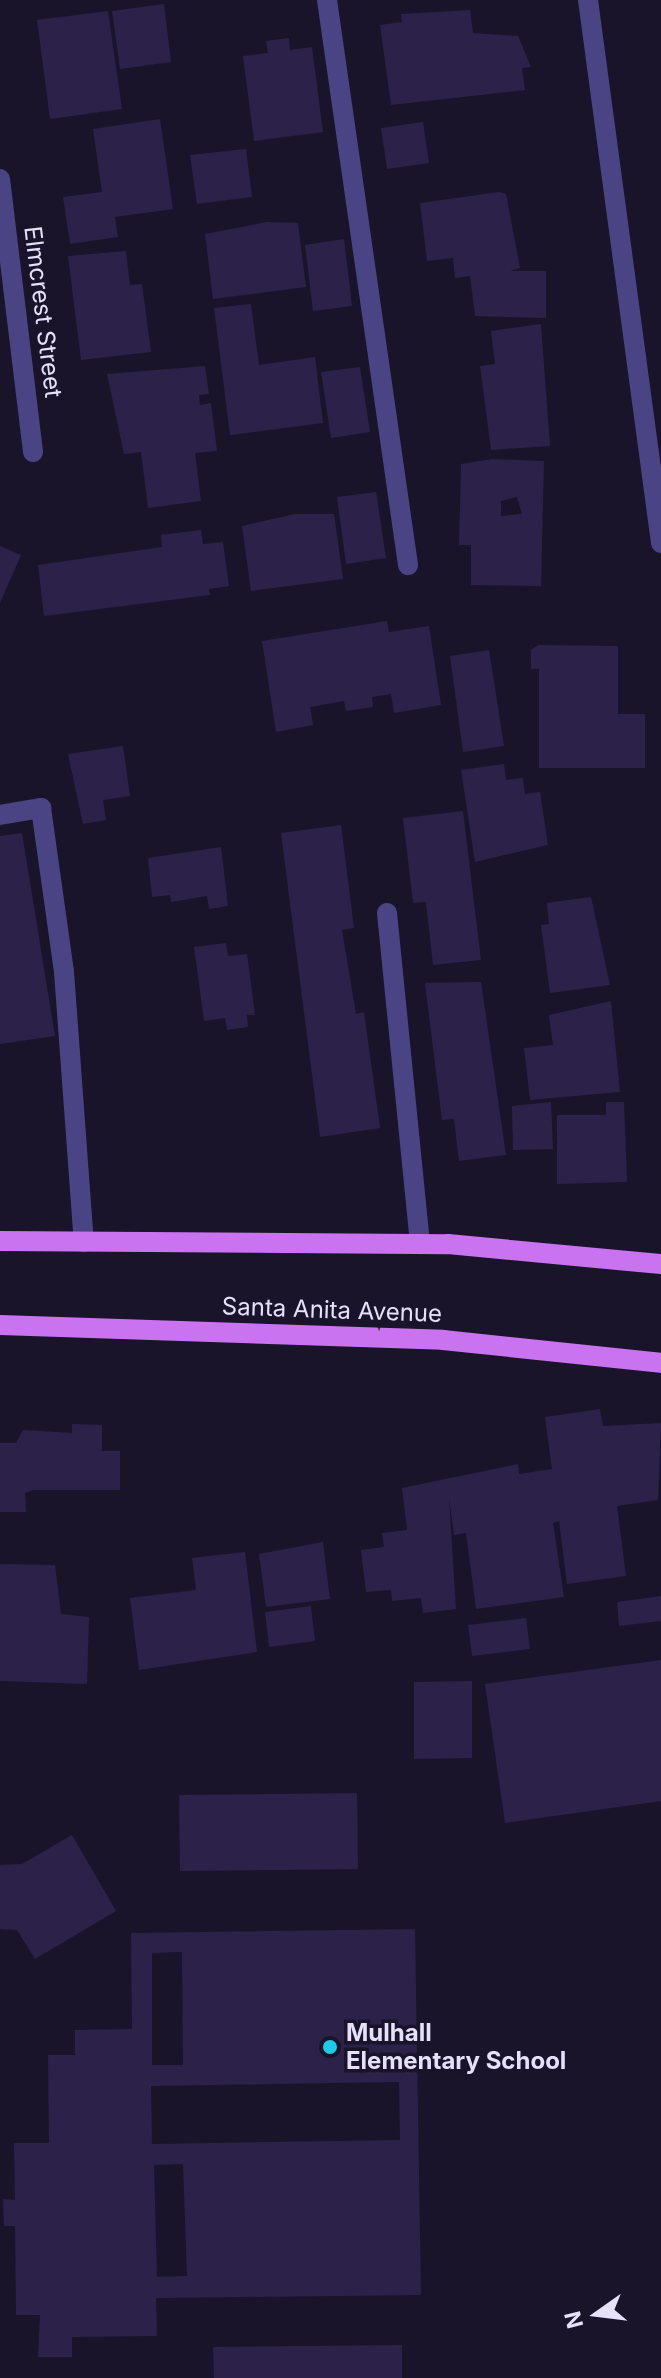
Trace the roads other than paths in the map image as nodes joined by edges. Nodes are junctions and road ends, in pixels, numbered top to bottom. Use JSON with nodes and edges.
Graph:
{"nodes":[{"id":1,"x":327,"y":0,"type":"edge"},
{"id":2,"x":588,"y":0,"type":"edge"},
{"id":3,"x":0,"y":179,"type":"edge"},
{"id":4,"x":33,"y":452,"type":"dead end"},
{"id":5,"x":661,"y":543,"type":"edge"},
{"id":6,"x":408,"y":565,"type":"dead end"},
{"id":7,"x":0,"y":815,"type":"edge"},
{"id":8,"x":387,"y":913,"type":"dead end"},
{"id":9,"x":0,"y":1241,"type":"edge"},
{"id":10,"x":84,"y":1242,"type":"junction"},
{"id":11,"x":420,"y":1244,"type":"junction"},
{"id":12,"x":661,"y":1264,"type":"edge"},
{"id":13,"x":0,"y":1325,"type":"edge"},
{"id":14,"x":661,"y":1363,"type":"edge"}],
"edges":[{"from":1,"to":6,"type":"street"},
{"from":2,"to":5,"type":"street"},
{"from":3,"to":4,"type":"street","name":"Elmcrest Street"},
{"from":7,"to":10,"type":"street"},
{"from":8,"to":11,"type":"street"},
{"from":9,"to":10,"type":"main road"},
{"from":10,"to":11,"type":"main road"},
{"from":11,"to":12,"type":"main road"},
{"from":13,"to":14,"type":"main road","name":"Santa Anita Avenue"}]}
